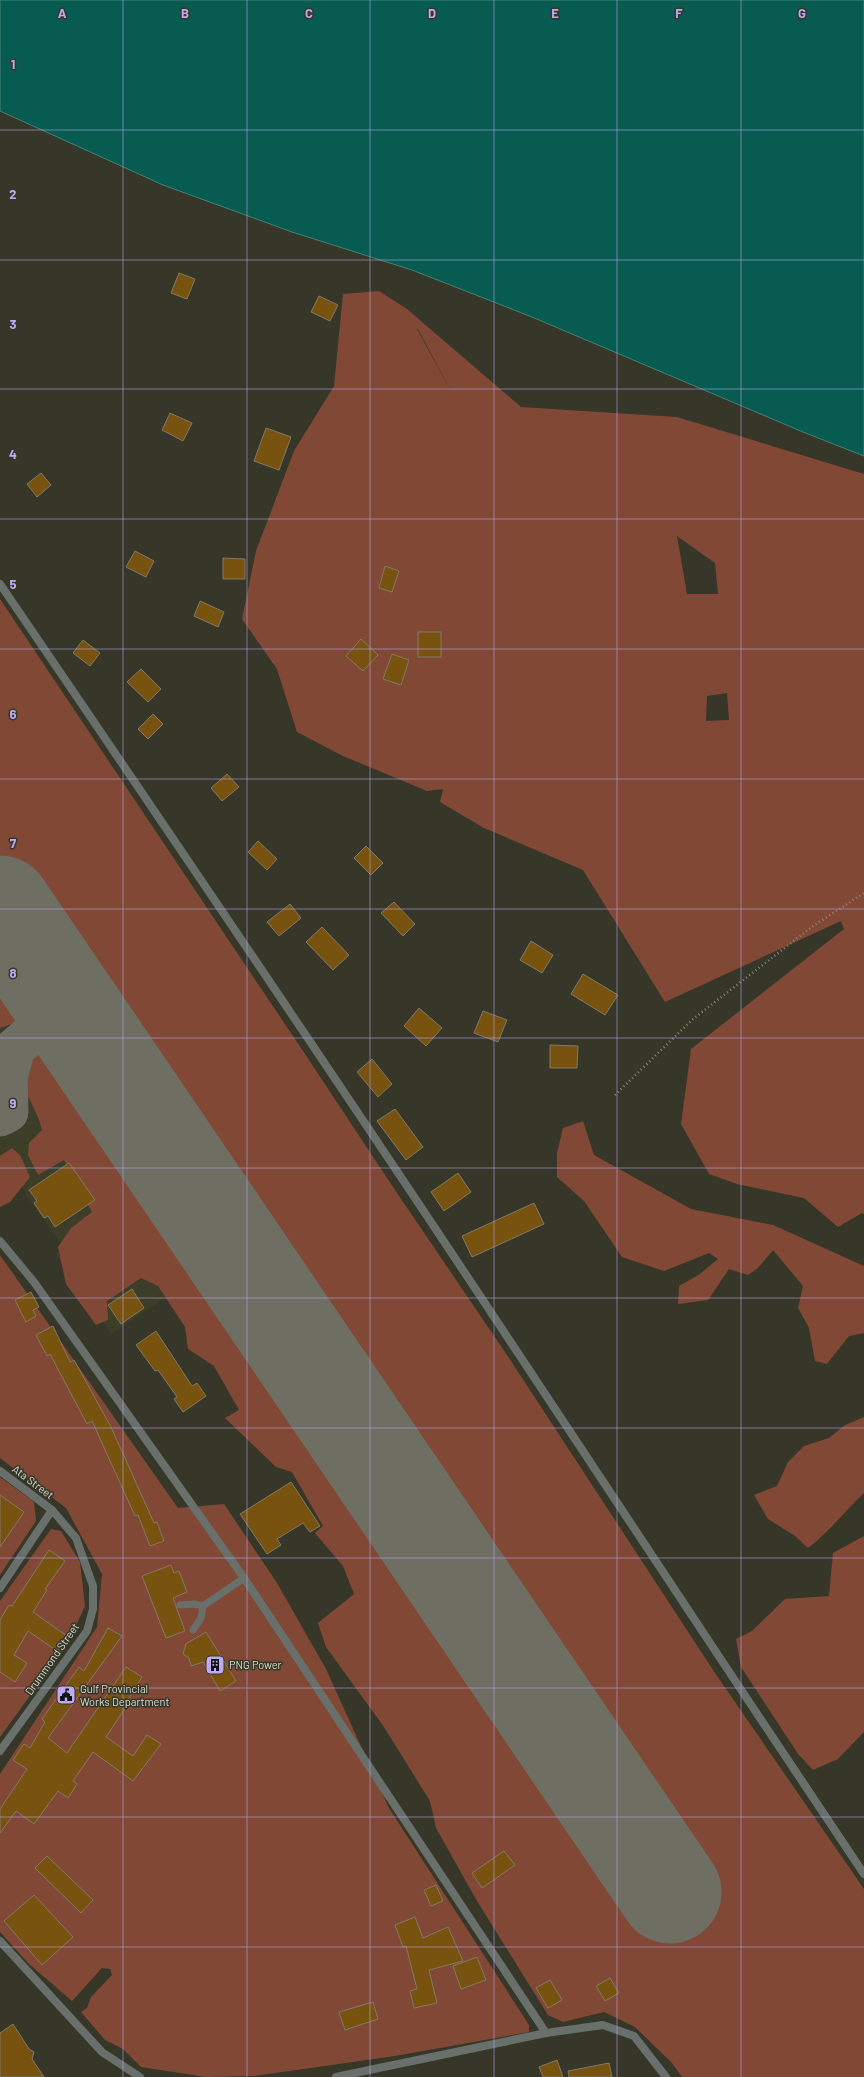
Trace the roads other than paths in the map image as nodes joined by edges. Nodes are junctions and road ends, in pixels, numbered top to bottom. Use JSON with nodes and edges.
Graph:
{"nodes":[{"id":1,"x":0,"y":584,"type":"edge"},
{"id":2,"x":0,"y":1241,"type":"edge"},
{"id":3,"x":0,"y":1471,"type":"edge"},
{"id":4,"x":52,"y":1510,"type":"junction"},
{"id":5,"x":244,"y":1578,"type":"junction"},
{"id":6,"x":0,"y":1588,"type":"edge"},
{"id":7,"x":180,"y":1605,"type":"dead end"},
{"id":8,"x":203,"y":1606,"type":"junction"},
{"id":9,"x":193,"y":1630,"type":"dead end"},
{"id":10,"x":0,"y":1751,"type":"edge"},
{"id":11,"x":864,"y":1874,"type":"edge"},
{"id":12,"x":0,"y":1941,"type":"edge"},
{"id":13,"x":546,"y":2033,"type":"junction"},
{"id":14,"x":140,"y":2077,"type":"edge"},
{"id":15,"x":336,"y":2077,"type":"edge"},
{"id":16,"x":666,"y":2077,"type":"edge"}],
"edges":[{"from":1,"to":11,"type":"street"},
{"from":2,"to":5,"type":"street"},
{"from":3,"to":4,"type":"street","name":"Ata Street"},
{"from":4,"to":6,"type":"street"},
{"from":4,"to":10,"type":"street","name":"Drummond Street"},
{"from":5,"to":8,"type":"lane"},
{"from":5,"to":13,"type":"street"},
{"from":7,"to":8,"type":"lane"},
{"from":8,"to":9,"type":"lane"},
{"from":12,"to":14,"type":"street"},
{"from":13,"to":15,"type":"street"},
{"from":13,"to":16,"type":"street"}]}
